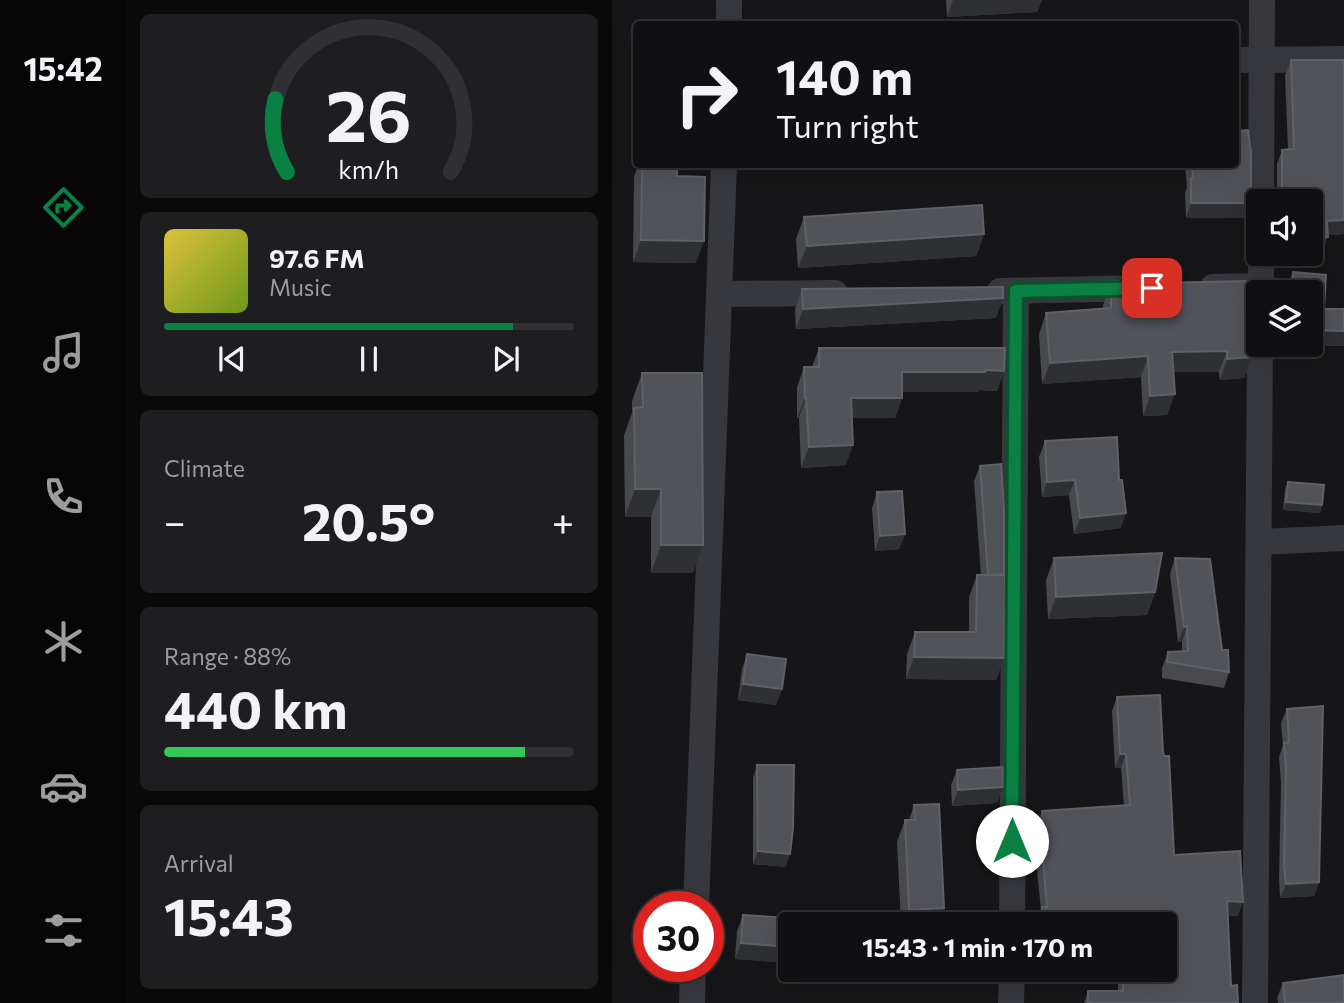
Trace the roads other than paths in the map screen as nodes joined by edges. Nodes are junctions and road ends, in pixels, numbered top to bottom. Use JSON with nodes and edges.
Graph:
{"nodes":[{"id":1,"x":729,"y":0,"type":"edge"},
{"id":2,"x":1262,"y":0,"type":"edge"},
{"id":3,"x":729,"y":21,"type":"edge"},
{"id":4,"x":1344,"y":59,"type":"edge"},
{"id":5,"x":1248,"y":60,"type":"edge"},
{"id":6,"x":724,"y":168,"type":"edge"},
{"id":7,"x":1260,"y":189,"type":"edge"},
{"id":8,"x":1192,"y":287,"type":"edge"},
{"id":9,"x":1165,"y":288,"type":"edge"},
{"id":10,"x":1246,"y":289,"type":"edge"},
{"id":11,"x":975,"y":291,"type":"edge"},
{"id":12,"x":1016,"y":291,"type":"junction"},
{"id":13,"x":854,"y":293,"type":"edge"},
{"id":14,"x":719,"y":294,"type":"junction"},
{"id":15,"x":1260,"y":357,"type":"edge"},
{"id":16,"x":1344,"y":538,"type":"edge"},
{"id":17,"x":1260,"y":542,"type":"junction"},
{"id":18,"x":697,"y":891,"type":"edge"},
{"id":19,"x":1012,"y":912,"type":"edge"},
{"id":20,"x":693,"y":982,"type":"edge"},
{"id":21,"x":1012,"y":982,"type":"edge"},
{"id":22,"x":692,"y":1003,"type":"edge"},
{"id":23,"x":1012,"y":1003,"type":"edge"},
{"id":24,"x":1255,"y":1003,"type":"edge"}],
"edges":[{"from":1,"to":3,"type":"street"},
{"from":2,"to":5,"type":"street"},
{"from":4,"to":5,"type":"street"},
{"from":5,"to":7,"type":"street"},
{"from":6,"to":14,"type":"street"},
{"from":8,"to":10,"type":"street"},
{"from":9,"to":12,"type":"street"},
{"from":11,"to":12,"type":"street"},
{"from":12,"to":19,"type":"street"},
{"from":13,"to":14,"type":"street"},
{"from":14,"to":18,"type":"street"},
{"from":15,"to":17,"type":"street"},
{"from":16,"to":17,"type":"street"},
{"from":17,"to":24,"type":"street"},
{"from":20,"to":22,"type":"street"},
{"from":21,"to":23,"type":"street"}]}
